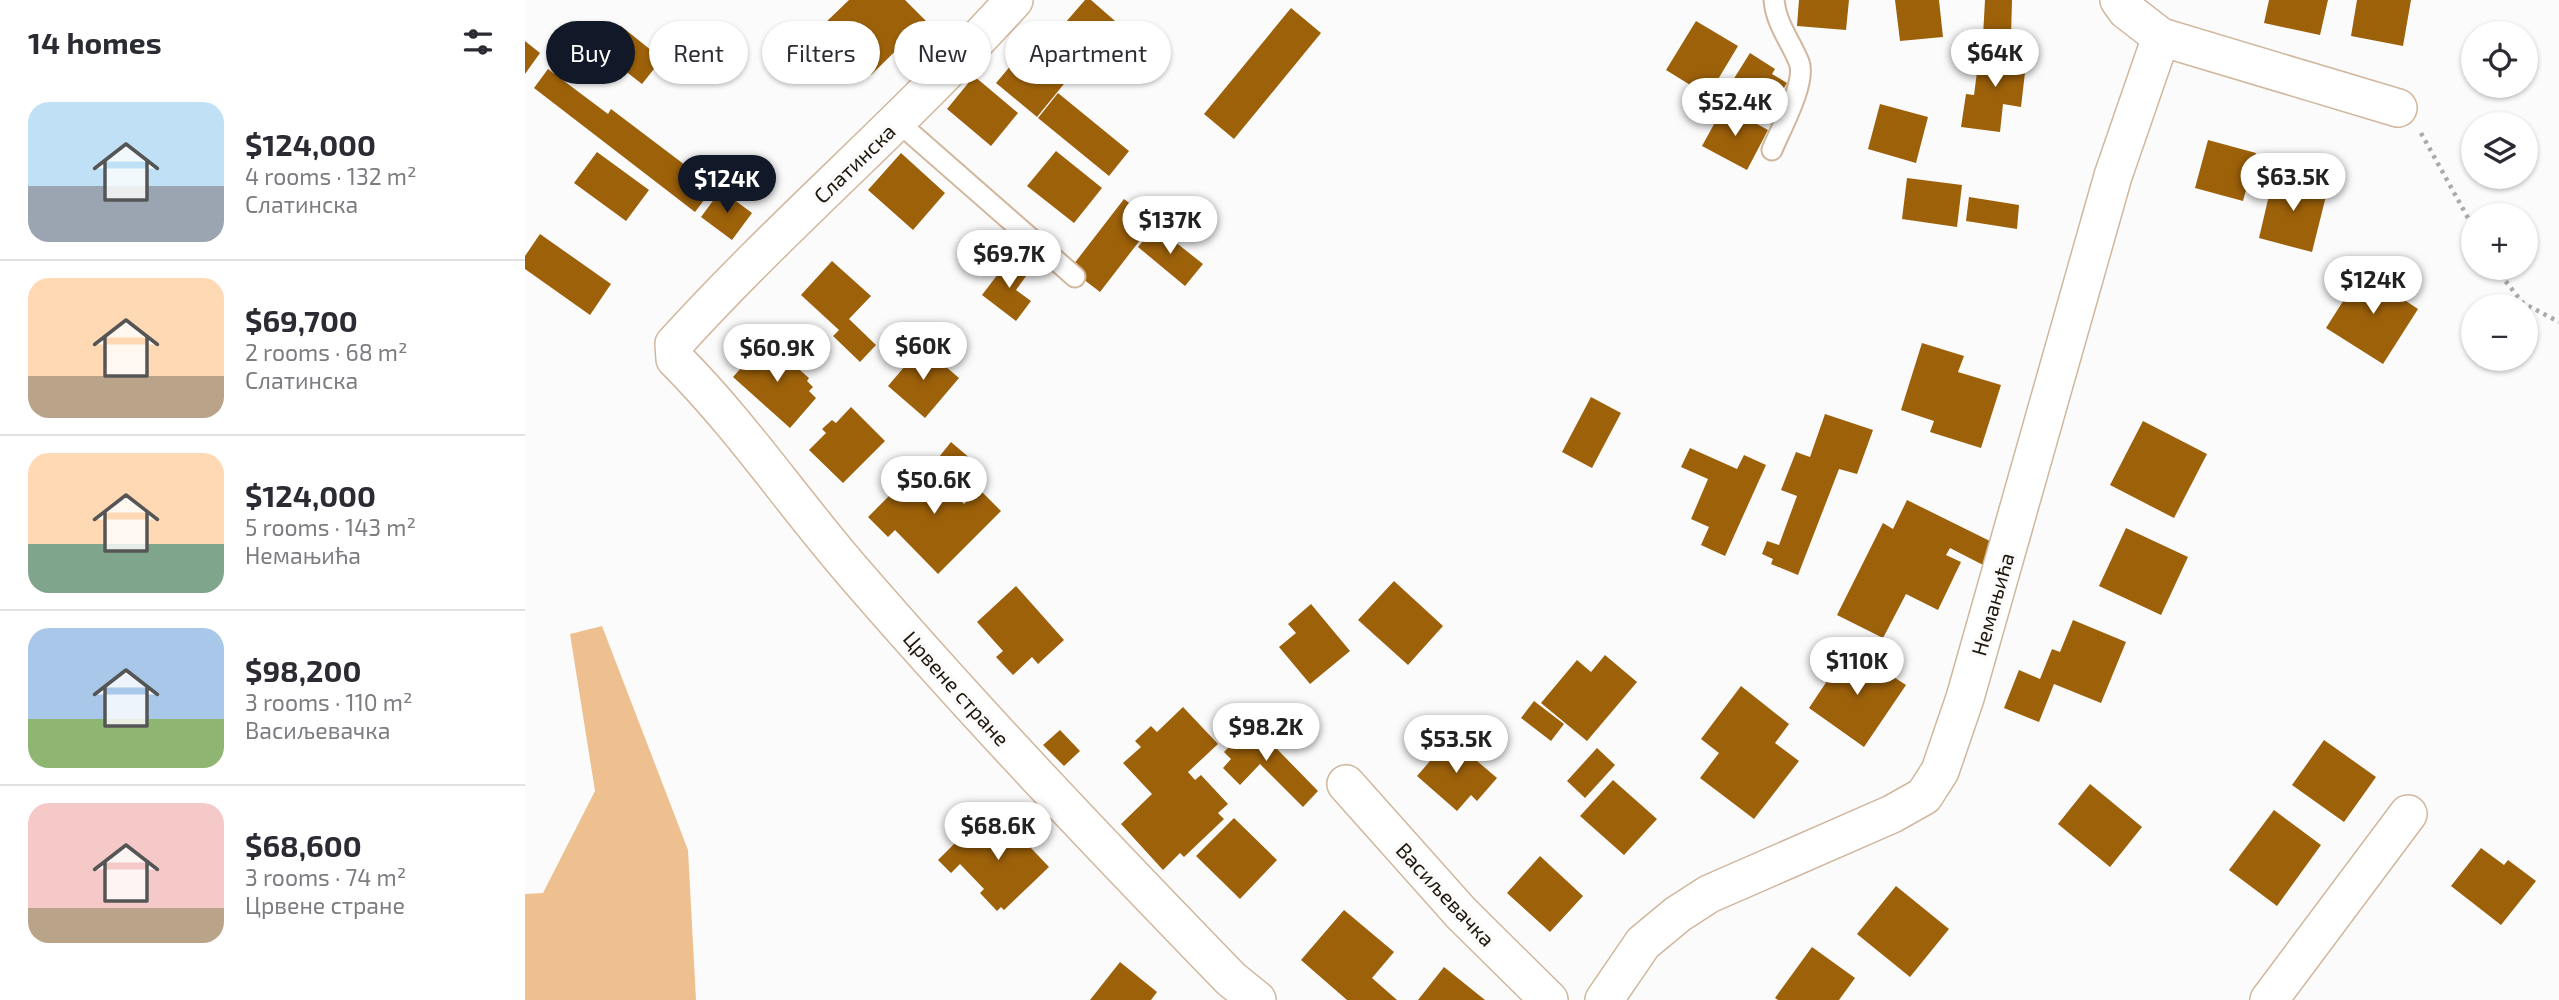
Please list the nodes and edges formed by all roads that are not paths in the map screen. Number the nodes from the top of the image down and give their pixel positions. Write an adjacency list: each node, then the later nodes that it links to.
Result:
1 (1014, 0): 6 (street, Слатинска)
2 (1774, 0): 7 (lane)
3 (2119, 0): 4 (street)
4 (2161, 37): 5 (street); 14 (street, Немањића)
5 (2398, 108)
6 (897, 121): 8 (lane); 9 (street, Слатинска)
7 (1772, 150)
8 (1075, 277)
9 (675, 359): 12 (street, Црвене стране)
10 (1346, 784): 13 (street, Васиљевачка)
11 (2408, 814): 15 (street)
12 (1234, 993)
13 (1549, 1000)
14 (1604, 1000)
15 (2269, 1000)

